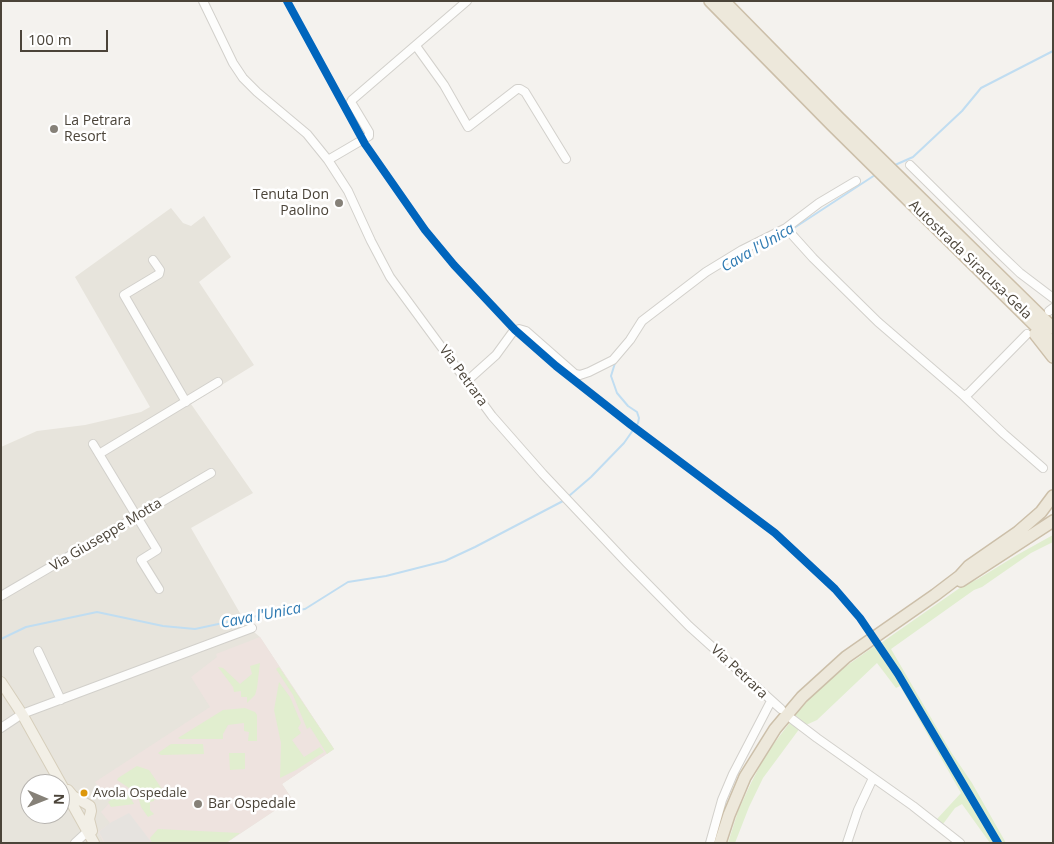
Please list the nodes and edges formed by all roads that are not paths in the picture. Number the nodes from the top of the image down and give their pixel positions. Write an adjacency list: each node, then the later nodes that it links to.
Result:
1 (203, 1): 7 (street, Via Petrara)
2 (467, 1): 5 (street)
3 (710, 1): 8 (highway)
4 (724, 1): 8 (highway)
5 (416, 46): 6 (street); 7 (street)
6 (566, 159)
7 (328, 160): 22 (street, Via Petrara)
8 (880, 165): 10 (highway)
9 (910, 165): 16 (street)
10 (891, 176): 13 (highway, Autostrada Siracusa-Gela); 15 (highway, Autostrada Siracusa-Gela)
11 (856, 181): 12 (street)
12 (786, 228): 22 (street); 24 (street)
13 (962, 253): 20 (highway, Autostrada Siracusa-Gela); 21 (highway)
14 (153, 260): 25 (street)
15 (1013, 289): 17 (highway); 18 (highway, Autostrada Siracusa-Gela)
16 (1053, 298)
17 (1052, 313)
18 (1053, 328)
19 (1027, 334): 24 (street)
20 (1053, 343)
21 (1053, 357)
22 (468, 381): 44 (street, Via Petrara)
23 (218, 382): 25 (street)
24 (964, 396): 28 (street)
25 (186, 402): 27 (street)
26 (93, 444): 27 (street)
27 (99, 454): 32 (street)
28 (1043, 468)
29 (211, 473): 32 (street, Via Giuseppe Motta)
30 (1053, 496): 36 (highway)
31 (1053, 514): 36 (highway)
32 (137, 517): 37 (street); 39 (street, Via Giuseppe Motta)
33 (1053, 521): 35 (highway)
34 (1053, 530): 35 (highway)
35 (979, 569): 38 (highway)
36 (960, 576): 38 (highway)
37 (159, 590)
38 (935, 595): 59 (highway)
39 (1, 596)
40 (252, 628): 43 (street)
41 (38, 651): 43 (street)
42 (1, 682): 46 (main road)
43 (61, 700): 46 (street)
44 (771, 701): 45 (street, Via Petrara); 58 (street)
45 (781, 709)
46 (22, 714): 48 (street); 49 (main road)
47 (792, 718): 50 (street)
48 (1, 728)
49 (56, 774)
50 (873, 778): 60 (street); 61 (street)
51 (70, 792): 53 (main road)
52 (70, 796): 53 (main road)
53 (82, 814): 54 (main road); 57 (main road)
54 (88, 831): 55 (street); 56 (main road)
55 (75, 843)
56 (94, 843)
57 (99, 843)
58 (710, 843)
59 (720, 843)
60 (847, 843)
61 (960, 843)

